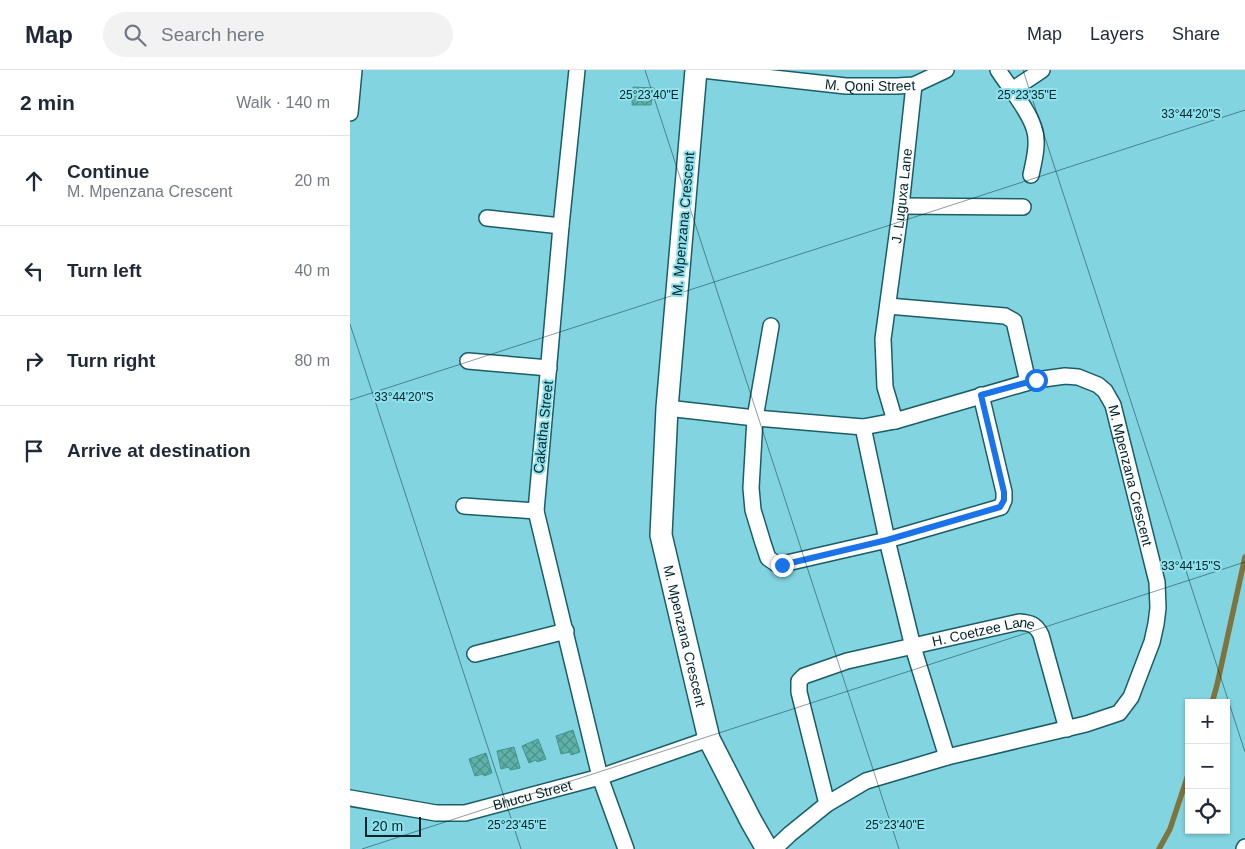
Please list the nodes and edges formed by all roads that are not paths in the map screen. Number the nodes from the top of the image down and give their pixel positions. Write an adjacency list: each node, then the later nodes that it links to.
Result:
1 (354, 70): 10 (street)
2 (577, 70): 15 (street, Cakatha Street)
3 (696, 70): 22 (main road, M. Mpenzana Crescent)
4 (702, 70): 8 (street, M. Qoni Street)
5 (946, 70): 8 (street, M. Qoni Street)
6 (998, 70): 9 (street)
7 (1042, 70): 9 (street)
8 (914, 85): 12 (street, J. Luguxa Lane)
9 (1012, 90): 11 (street)
10 (350, 113)
11 (1030, 175)
12 (901, 206): 13 (street); 16 (street, J. Luguxa Lane)
13 (1023, 207)
14 (487, 218): 15 (street)
15 (561, 226): 19 (street, Cakatha Street)
16 (888, 306): 20 (street); 24 (street, J. Luguxa Lane)
17 (771, 326): 23 (street)
18 (468, 361): 19 (street)
19 (549, 368): 27 (street, Cakatha Street)
20 (1028, 382): 21 (street, M. Mpenzana Crescent); 32 (street, M. Mpenzana Crescent)
21 (981, 395): 24 (street, M. Mpenzana Crescent); 28 (street)
22 (668, 408): 23 (street, M. Mpenzana Crescent); 33 (main road, M. Mpenzana Crescent)
23 (755, 418): 25 (street, M. Mpenzana Crescent); 28 (street)
24 (895, 422): 25 (street, M. Mpenzana Crescent)
25 (863, 427): 28 (street, H. Coetzee Lane)
26 (464, 506): 27 (street)
27 (536, 512): 29 (street, Cakatha Street)
28 (887, 540): 30 (street, H. Coetzee Lane)
29 (566, 631): 31 (street); 35 (street, Cakatha Street)
30 (913, 647): 32 (street, H. Coetzee Lane); 34 (street, H. Coetzee Lane); 37 (street)
31 (475, 654)
32 (1067, 729): 34 (street, M. Mpenzana Crescent)
33 (708, 739): 35 (street, Bhucu Street); 39 (main road, M. Mpenzana Crescent)
34 (947, 757): 37 (street, M. Mpenzana Crescent)
35 (600, 777): 36 (street, Bhucu Street); 38 (street, Cakatha Street)
36 (350, 798)
37 (827, 804): 40 (street, M. Mpenzana Crescent)
38 (626, 849)
39 (767, 849)
40 (774, 849)

